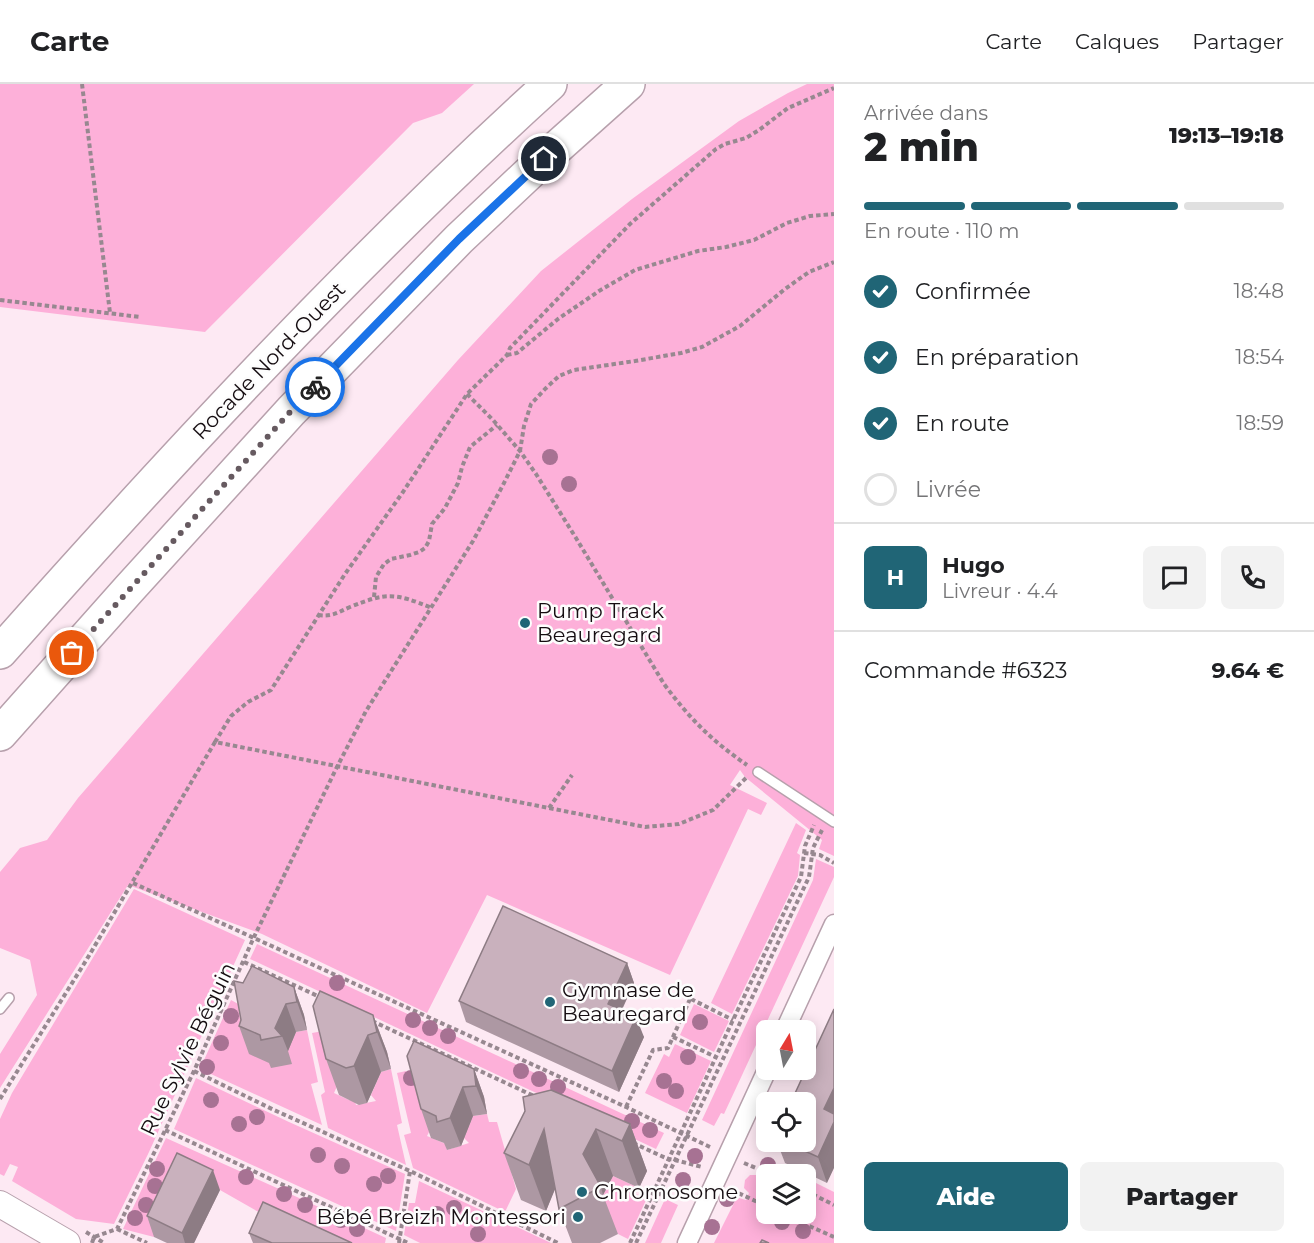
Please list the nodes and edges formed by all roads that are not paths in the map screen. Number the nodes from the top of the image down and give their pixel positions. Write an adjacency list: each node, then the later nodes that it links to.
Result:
1 (550, 84): 3 (highway, Rocade Nord-Ouest)
2 (628, 84): 4 (highway)
3 (0, 652)
4 (0, 734)
5 (756, 771): 6 (lane)
6 (827, 818)
7 (834, 924): 10 (street)
8 (9, 998): 9 (lane)
9 (0, 1009)
10 (790, 1020)
11 (762, 1080): 14 (street)
12 (0, 1204): 13 (street)
13 (67, 1243)
14 (687, 1243)

